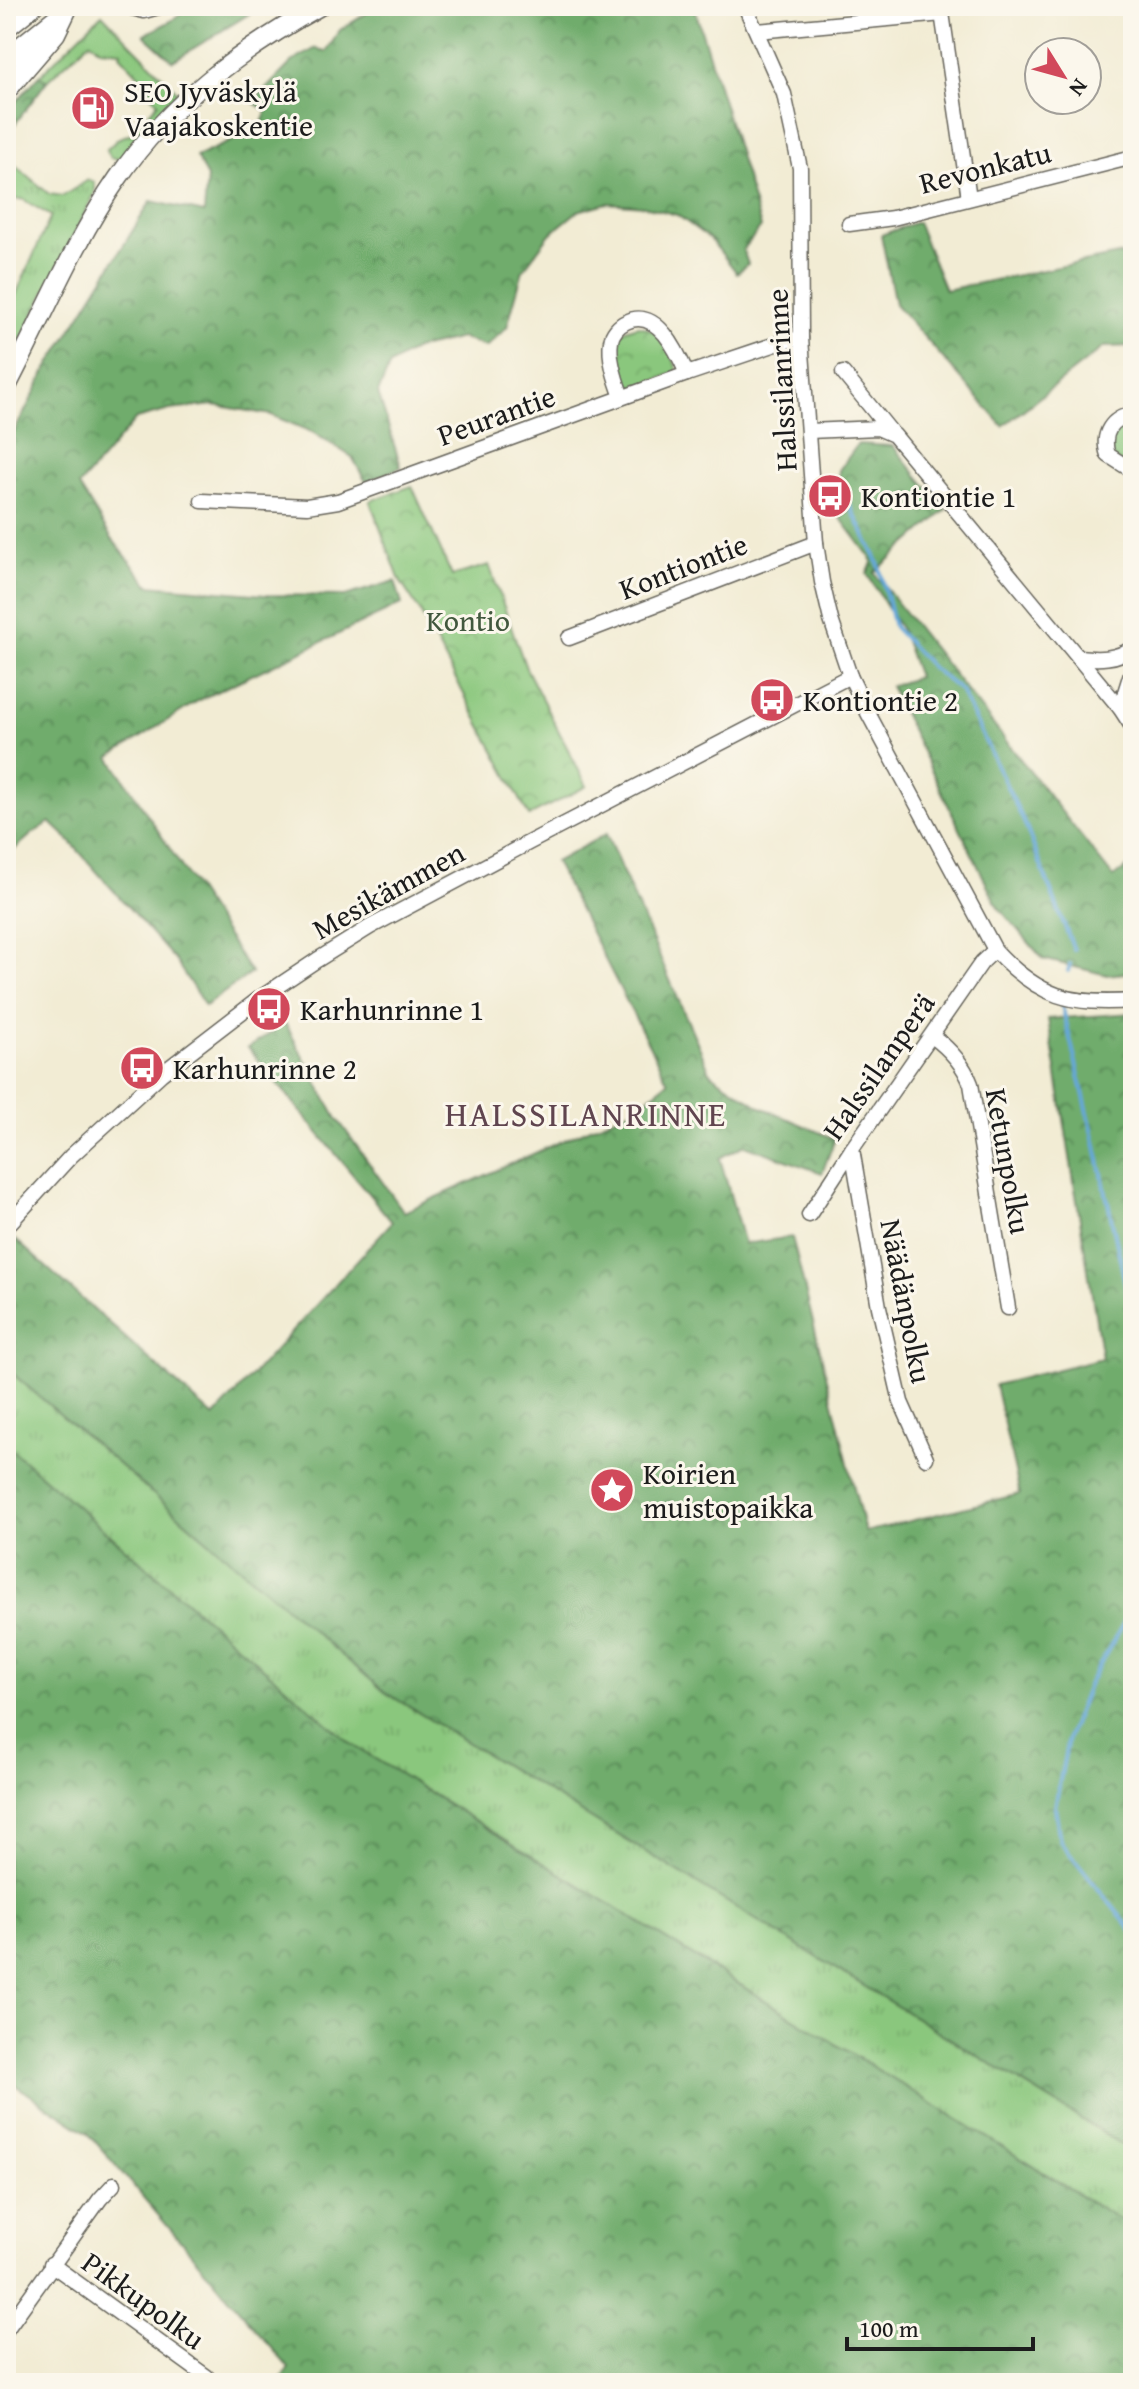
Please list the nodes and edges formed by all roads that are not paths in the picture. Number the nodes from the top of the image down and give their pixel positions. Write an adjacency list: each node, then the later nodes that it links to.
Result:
1 (32, 6): 8 (highway)
2 (124, 6): 3 (street)
3 (162, 6)
4 (320, 6): 18 (main road)
5 (745, 6): 9 (street, Halssilanrinne)
6 (69, 8): 10 (highway); 11 (highway)
7 (942, 10): 9 (street); 13 (street)
8 (6, 27)
9 (757, 31): 15 (street, Halssilanrinne)
10 (6, 59)
11 (6, 90)
12 (1133, 157): 13 (street, Revonkatu)
13 (969, 198): 14 (street, Revonkatu)
14 (849, 224)
15 (801, 338): 17 (street, Peurantie); 21 (street, Halssilanrinne)
16 (843, 373): 22 (street)
17 (687, 374): 19 (street, Peurantie); 19 (street)
18 (6, 388)
19 (622, 397): 24 (street, Peurantie)
20 (1133, 414): 23 (street)
21 (809, 431): 22 (street); 25 (street, Halssilanrinne)
22 (894, 435): 28 (street)
23 (1133, 471)
24 (202, 501)
25 (816, 543): 26 (street, Kontiontie); 30 (street, Halssilanrinne)
26 (569, 638)
27 (1133, 647): 28 (street)
28 (1078, 657): 31 (street)
29 (1133, 667): 31 (street)
30 (850, 676): 33 (street, Halssilanrinne); 38 (street, Mesikämmen)
31 (1120, 708): 32 (street)
32 (1133, 728)
33 (995, 950): 34 (street, Halssilanrinne); 35 (street, Halssilanperä)
34 (1133, 1001)
35 (932, 1036): 36 (street, Halssilanperä); 39 (street, Ketunpolku)
36 (852, 1149): 37 (street, Halssilanperä); 40 (street, Näädänpolku)
37 (809, 1215)
38 (6, 1227)
39 (1008, 1308)
40 (926, 1458)
41 (114, 2184): 42 (street)
42 (51, 2264): 43 (street); 44 (street, Pikkupolku)
43 (6, 2330)
44 (207, 2377)

